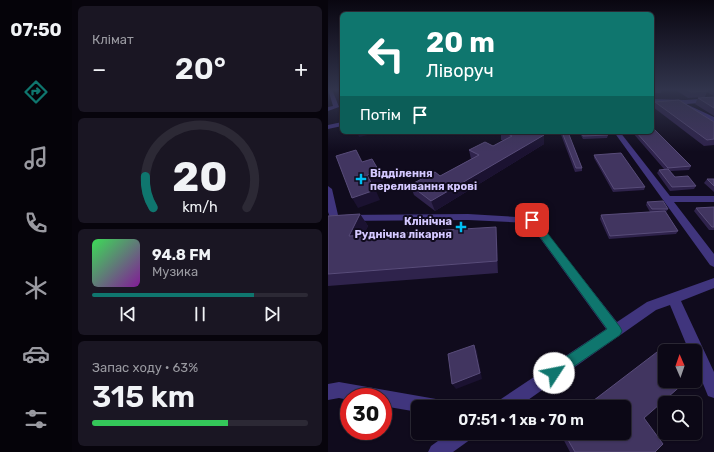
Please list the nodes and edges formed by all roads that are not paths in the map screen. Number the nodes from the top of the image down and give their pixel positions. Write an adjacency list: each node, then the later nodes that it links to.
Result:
1 (695, 110): 2 (street)
2 (714, 120)
3 (340, 124): 4 (street)
4 (328, 127)
5 (618, 134): 7 (street)
6 (328, 189): 12 (street)
7 (667, 199): 8 (street); 9 (street)
8 (714, 199)
9 (714, 262)
10 (714, 283): 11 (street)
11 (673, 298): 12 (street); 14 (street)
12 (616, 331): 17 (street)
13 (340, 390): 15 (street)
14 (714, 390)
15 (328, 392)
16 (392, 400): 18 (street)
17 (514, 400)
18 (411, 403)
19 (455, 440): 20 (street)
20 (437, 452)

